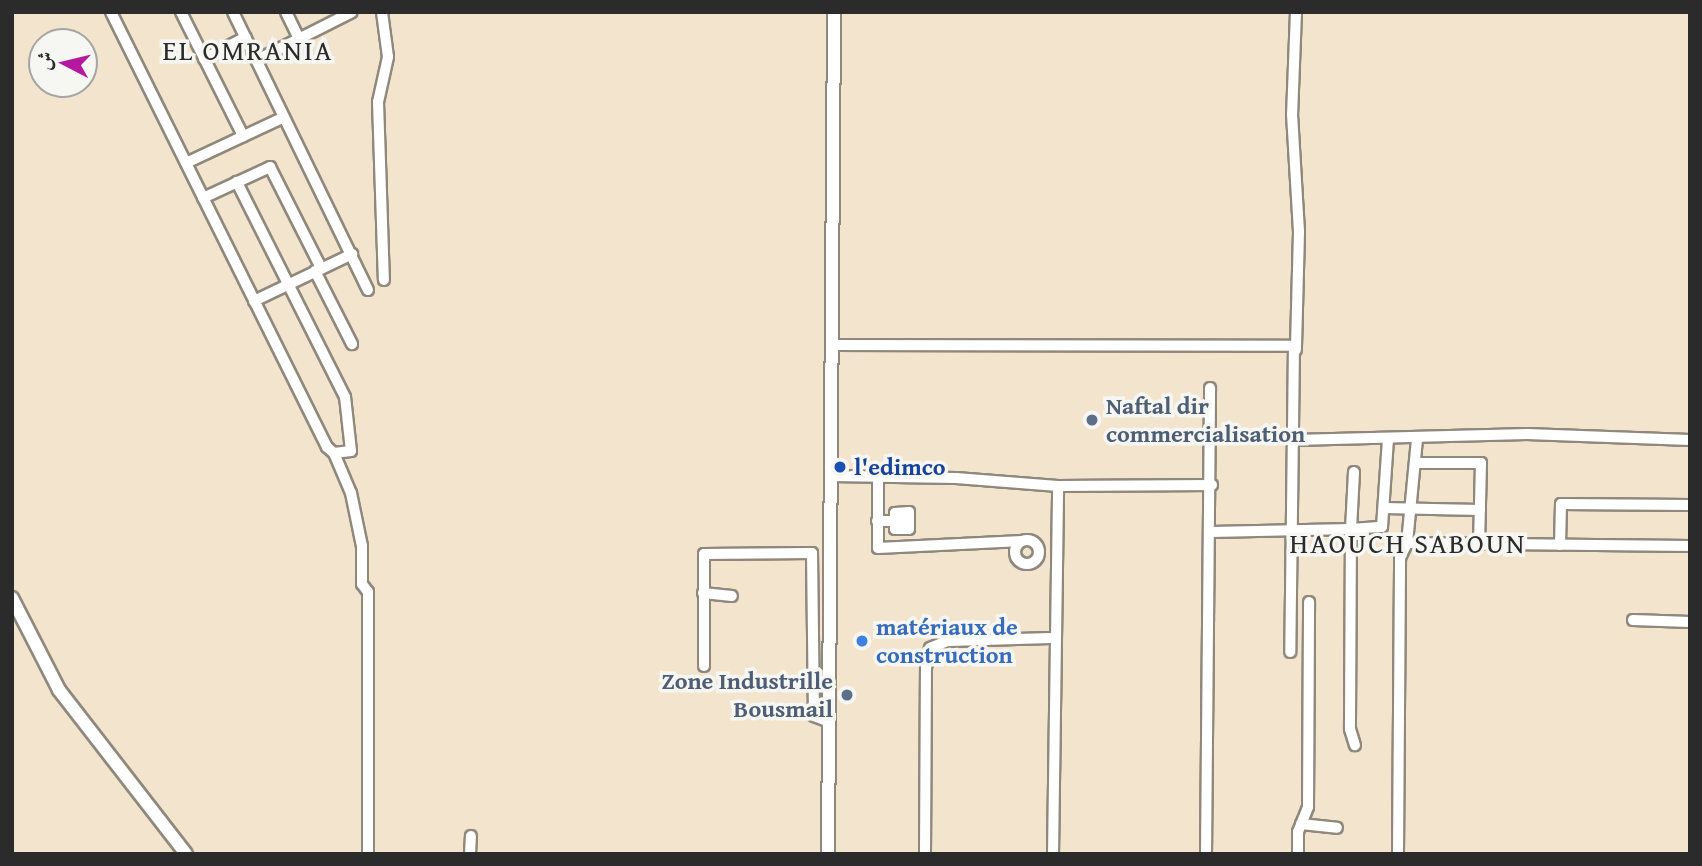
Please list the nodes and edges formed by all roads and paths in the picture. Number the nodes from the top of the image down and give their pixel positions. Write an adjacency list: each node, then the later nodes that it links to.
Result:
1 (110, 12): 16 (street)
2 (181, 12): 12 (street)
3 (233, 12): 10 (street)
4 (286, 12): 11 (street)
5 (352, 12): 9 (street)
6 (382, 12): 21 (street)
7 (834, 12): 26 (main road)
8 (1296, 12): 27 (street)
9 (335, 16): 11 (street)
10 (246, 37): 12 (street); 13 (street)
11 (299, 38): 13 (street)
12 (204, 59): 15 (street)
13 (257, 60): 14 (street)
14 (285, 117): 15 (street); 19 (street)
15 (243, 136): 16 (street)
16 (186, 163): 18 (street)
17 (237, 182): 18 (street); 20 (street); 22 (street)
18 (203, 198): 24 (street)
19 (352, 254): 20 (street); 23 (street)
20 (318, 269): 22 (street); 25 (street)
21 (384, 279)
22 (288, 285): 24 (street); 33 (street)
23 (368, 290)
24 (254, 301): 33 (street)
25 (352, 344)
26 (834, 345): 27 (street); 37 (main road)
27 (1296, 349): 31 (street)
28 (1210, 388): 38 (street)
29 (1388, 439): 30 (street); 31 (street); 41 (street)
30 (1417, 439): 32 (street); 34 (street)
31 (1294, 440): 47 (street)
32 (1690, 440)
33 (334, 453): 69 (street)
34 (1415, 463): 42 (street); 43 (street)
35 (1354, 472): 46 (street)
36 (878, 476): 37 (street); 39 (street); 45 (street)
37 (832, 477): 63 (main road)
38 (1212, 485): 39 (street); 48 (street)
39 (1058, 486): 60 (street)
40 (1690, 505): 52 (street)
41 (1384, 508): 43 (street); 46 (street)
42 (1480, 510): 43 (street); 51 (street)
43 (1410, 511): 50 (street)
44 (909, 521): 45 (street)
45 (877, 522): 49 (street)
46 (1351, 529): 47 (street); 64 (street)
47 (1291, 530): 48 (street); 61 (street)
48 (1211, 532): 74 (street)
49 (1022, 541)
50 (1408, 542): 51 (street); 76 (street)
51 (1479, 544): 52 (street)
52 (1560, 545): 53 (street)
53 (1690, 546)
54 (703, 593): 55 (street); 62 (street); 63 (street)
55 (732, 596)
56 (12, 598): 68 (main road)
57 (1309, 602): 65 (street)
58 (1633, 620): 59 (street)
59 (1690, 622)
60 (1054, 638): 72 (street); 73 (street)
61 (1290, 652)
62 (704, 666)
63 (830, 722): 71 (main road)
64 (1354, 745)
65 (1301, 824): 66 (street); 75 (street)
66 (1337, 828)
67 (471, 836): 70 (street)
68 (186, 854)
69 (368, 854)
70 (470, 854)
71 (828, 854)
72 (925, 854)
73 (1053, 854)
74 (1206, 854)
75 (1298, 854)
76 (1398, 854)

